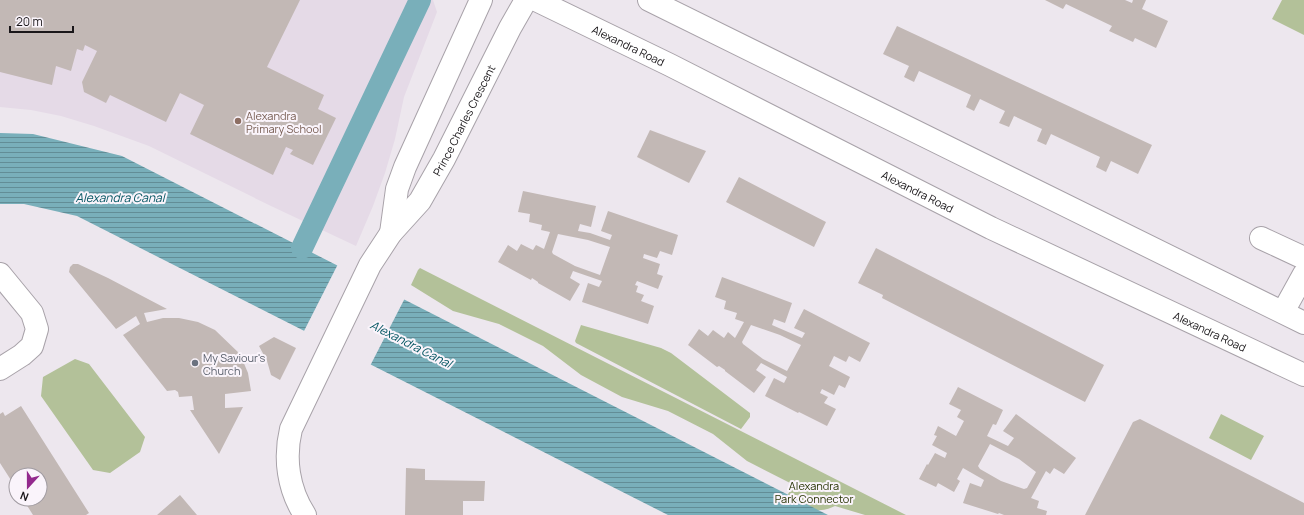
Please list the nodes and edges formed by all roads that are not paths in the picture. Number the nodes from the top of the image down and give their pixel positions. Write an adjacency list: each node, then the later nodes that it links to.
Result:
1 (481, 0): 5 (main road, Prince Charles Crescent)
2 (526, 0): 5 (main road, Prince Charles Crescent)
3 (536, 0): 13 (main road, Alexandra Road)
4 (649, 0): 10 (main road)
5 (391, 233): 14 (main road, Prince Charles Crescent)
6 (1261, 238): 7 (main road)
7 (1304, 258)
8 (0, 274): 12 (main road)
9 (1304, 274): 10 (main road)
10 (1283, 312): 11 (main road)
11 (1304, 323)
12 (0, 369)
13 (1304, 375)
14 (306, 515)

